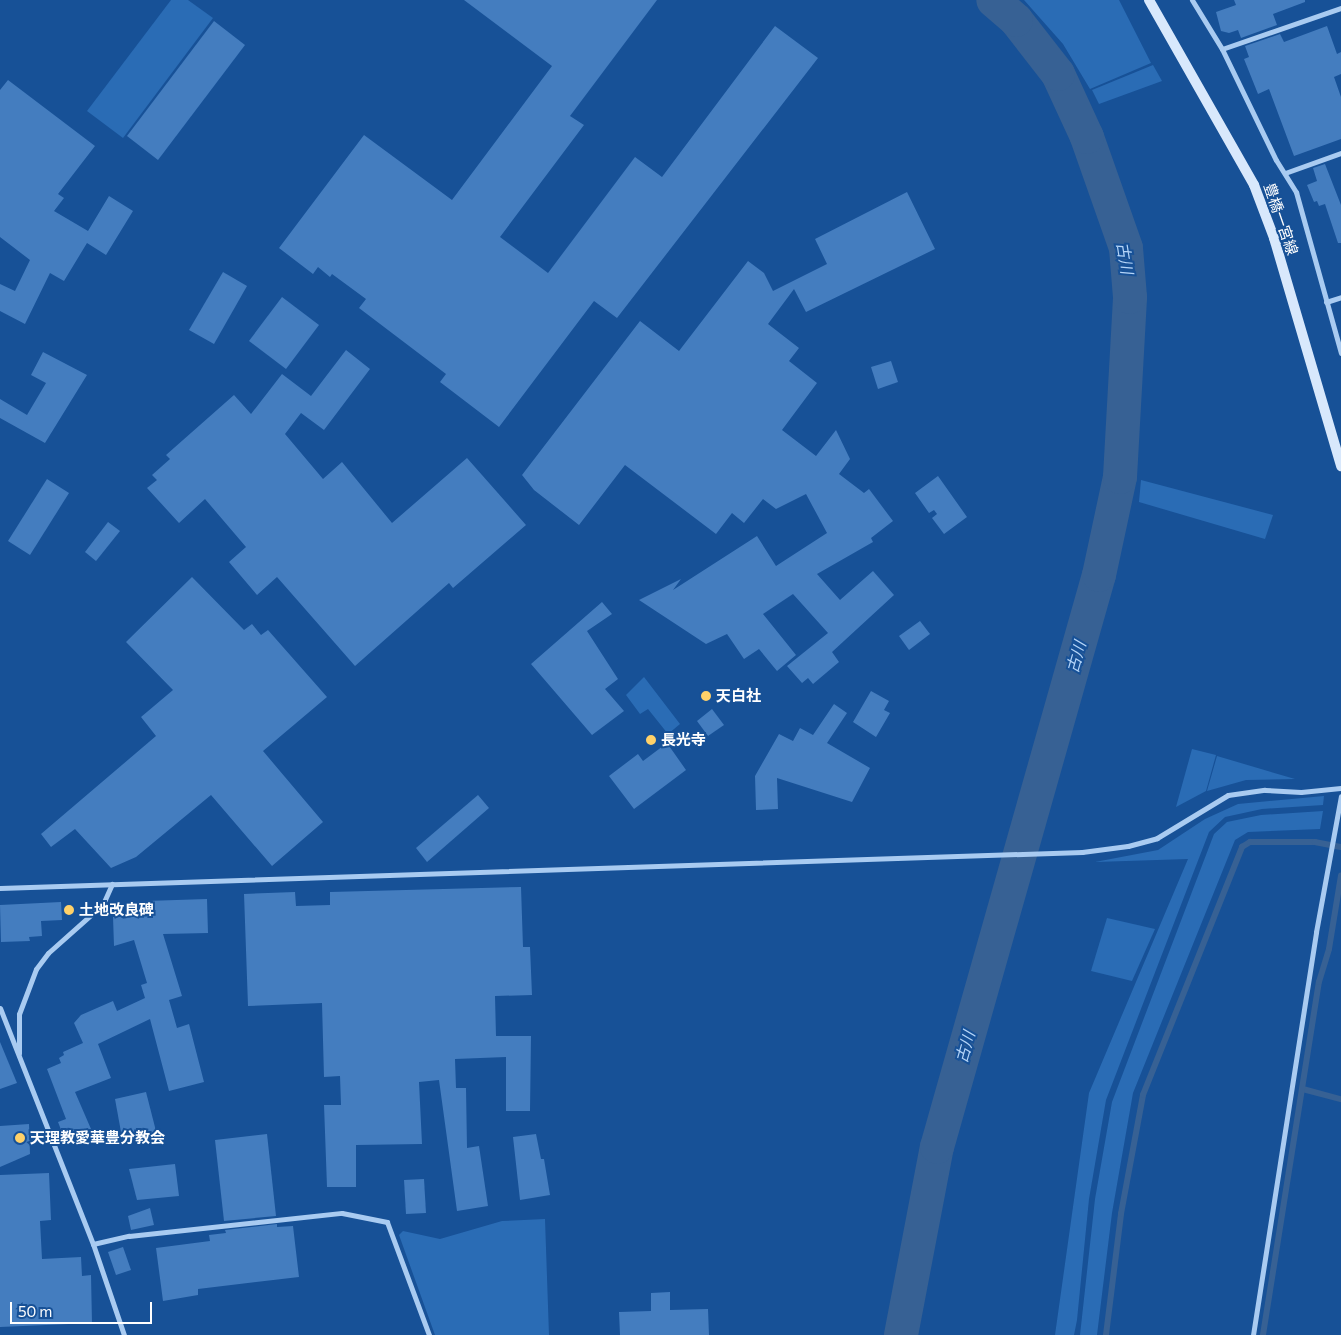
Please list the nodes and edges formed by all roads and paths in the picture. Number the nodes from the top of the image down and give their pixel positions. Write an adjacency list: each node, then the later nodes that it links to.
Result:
1 (1149, 0): 10 (main road, 豊橋一宮線)
2 (1192, 0): 4 (street)
3 (1341, 8): 4 (street)
4 (1222, 49): 6 (street)
5 (1341, 153): 6 (street)
6 (1285, 173): 8 (street)
7 (1341, 297): 8 (street)
8 (1326, 302): 9 (street)
9 (1341, 353)
10 (1341, 466)
11 (1341, 788): 13 (street)
12 (1341, 796): 20 (street)
13 (112, 884): 14 (street); 16 (street)
14 (0, 888)
15 (0, 1008): 16 (street)
16 (18, 1056): 17 (street)
17 (93, 1244): 18 (street); 19 (street)
18 (124, 1335)
19 (429, 1335)
20 (1253, 1335)

